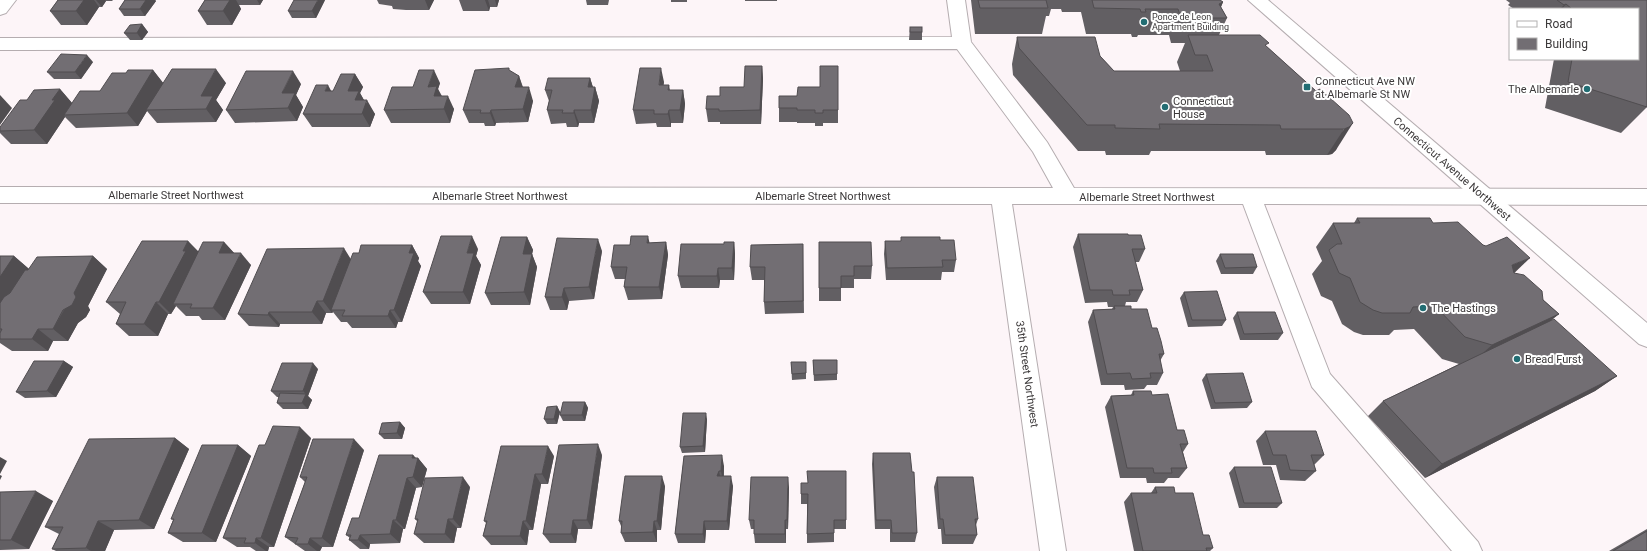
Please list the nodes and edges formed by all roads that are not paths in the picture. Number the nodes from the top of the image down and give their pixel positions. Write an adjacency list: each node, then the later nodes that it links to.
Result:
1 (7, 0): 4 (street)
2 (956, 0): 5 (street)
3 (1257, 0): 11 (street, Connecticut Avenue Northwest)
4 (0, 9)
5 (962, 43): 6 (street); 9 (street)
6 (0, 44)
7 (0, 195): 8 (street, Albemarle Street Northwest)
8 (1001, 197): 9 (street, Albemarle Street Northwest); 14 (street, 35th Street Northwest)
9 (1068, 197): 10 (street, Albemarle Street Northwest)
10 (1251, 197): 11 (street, Albemarle Street Northwest); 15 (street)
11 (1485, 197): 12 (street, Albemarle Street Northwest); 13 (street, Connecticut Avenue Northwest)
12 (1647, 197)
13 (1647, 337)
14 (1053, 551)
15 (1469, 551)

